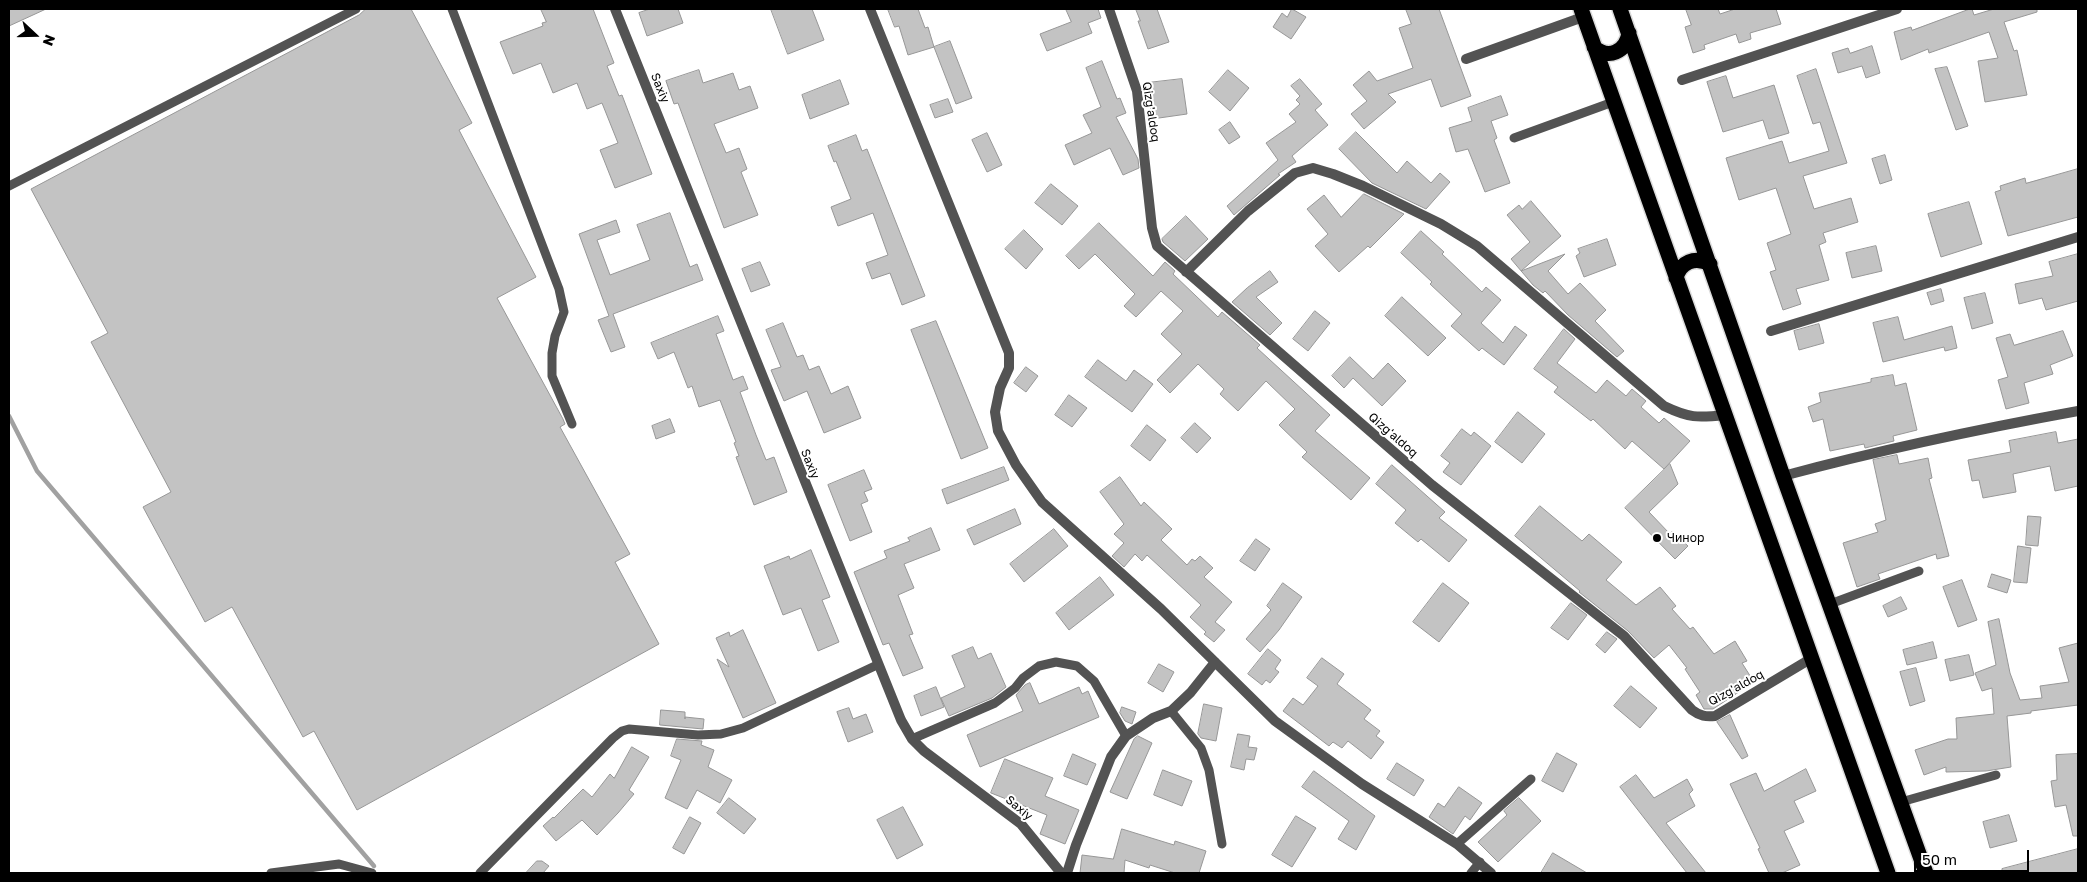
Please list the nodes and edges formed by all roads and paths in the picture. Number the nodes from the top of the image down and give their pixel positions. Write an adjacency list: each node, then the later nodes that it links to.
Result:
1 (356, 9): 15 (lane)
2 (452, 9): 23 (lane)
3 (615, 9): 29 (street, Saxiy)
4 (870, 9): 28 (street)
5 (1109, 9): 18 (street, Qizg'aldoq)
6 (1620, 9): 9 (highway)
7 (1897, 9): 12 (street)
8 (1582, 13): 10 (highway); 11 (street)
9 (1629, 33): 10 (highway); 17 (highway)
10 (1594, 47): 13 (highway)
11 (1466, 59)
12 (1682, 80)
13 (1614, 102): 14 (lane); 19 (highway)
14 (1514, 138)
15 (9, 186)
16 (2078, 237): 20 (street)
17 (1710, 264): 19 (highway); 24 (highway)
18 (1186, 272): 22 (street); 27 (street, Qizg'aldoq)
19 (1676, 278): 22 (highway)
20 (1771, 332)
21 (2078, 411): 24 (street)
22 (1725, 415): 27 (highway)
23 (572, 424)
24 (1783, 476): 26 (highway)
25 (1919, 571): 26 (lane)
26 (1830, 604): 35 (highway)
27 (1812, 658): 46 (highway)
28 (1215, 662): 30 (street); 37 (street)
29 (877, 665): 32 (street, Saxiy); 41 (lane)
30 (1171, 711): 31 (street); 36 (lane)
31 (1126, 736): 32 (lane); 43 (street)
32 (912, 739): 42 (street, Saxiy)
33 (1996, 775): 35 (lane)
34 (1531, 778): 37 (lane)
35 (1901, 802): 47 (highway)
36 (1222, 844)
37 (1457, 844): 38 (street)
38 (1480, 862): 44 (lane); 45 (street)
39 (271, 873): 40 (lane)
40 (372, 873)
41 (480, 873)
42 (1061, 873)
43 (1067, 873)
44 (1471, 873)
45 (1491, 873)
46 (1888, 873)
47 (1926, 873)

